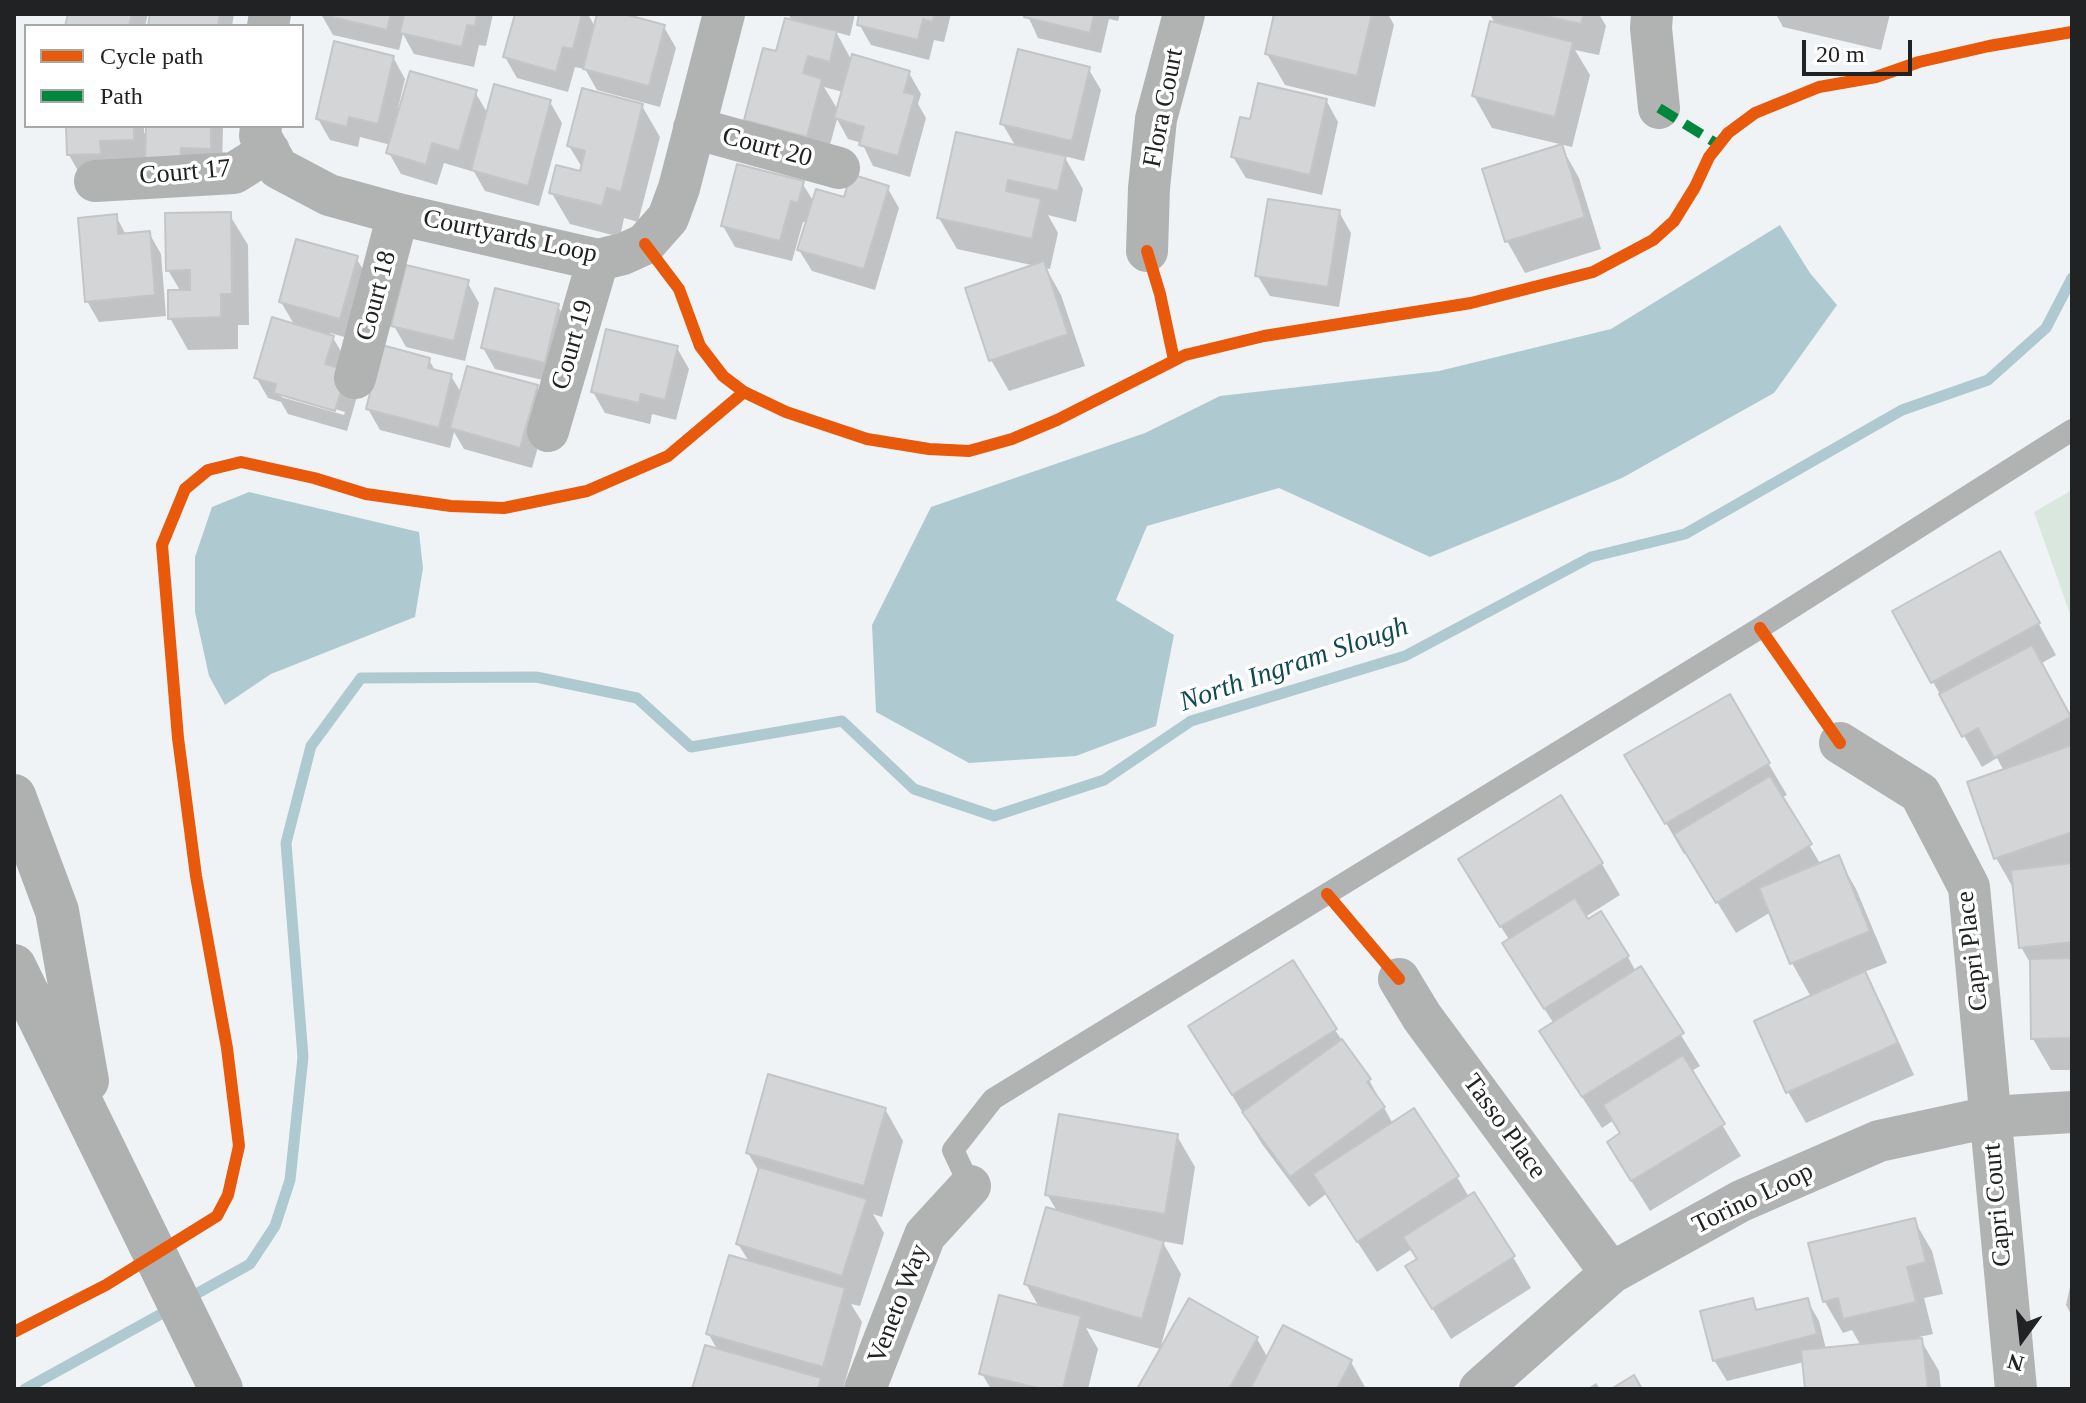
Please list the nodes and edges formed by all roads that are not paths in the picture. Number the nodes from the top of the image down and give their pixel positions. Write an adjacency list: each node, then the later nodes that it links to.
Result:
1 (723, 14): 5 (street, Courtyards Loop)
2 (1184, 14): 10 (street, Flora Court)
3 (1652, 14): 4 (street)
4 (1659, 108)
5 (694, 128): 7 (street, Court 20); 11 (street, Courtyards Loop)
6 (265, 138): 8 (street, Court 17); 9 (street, Courtyards Loop)
7 (839, 168)
8 (95, 181)
9 (398, 214): 11 (street, Courtyards Loop); 12 (street, Court 18)
10 (1147, 251)
11 (598, 260): 14 (street, Court 19)
12 (355, 378)
13 (2072, 430): 22 (lane)
14 (548, 431)
15 (1840, 743): 20 (street, Capri Place)
16 (14, 796): 21 (highway)
17 (14, 966): 21 (highway)
18 (1399, 979): 23 (street, Tasso Place)
19 (2072, 1112): 20 (street, Torino Loop)
20 (1990, 1117): 23 (street, Torino Loop); 27 (street, Capri Court)
21 (96, 1135): 25 (highway)
22 (970, 1186): 24 (street, Veneto Way)
23 (1611, 1273): 26 (street, Torino Loop)
24 (879, 1384)
25 (221, 1389)
26 (1480, 1389)
27 (2016, 1389)

